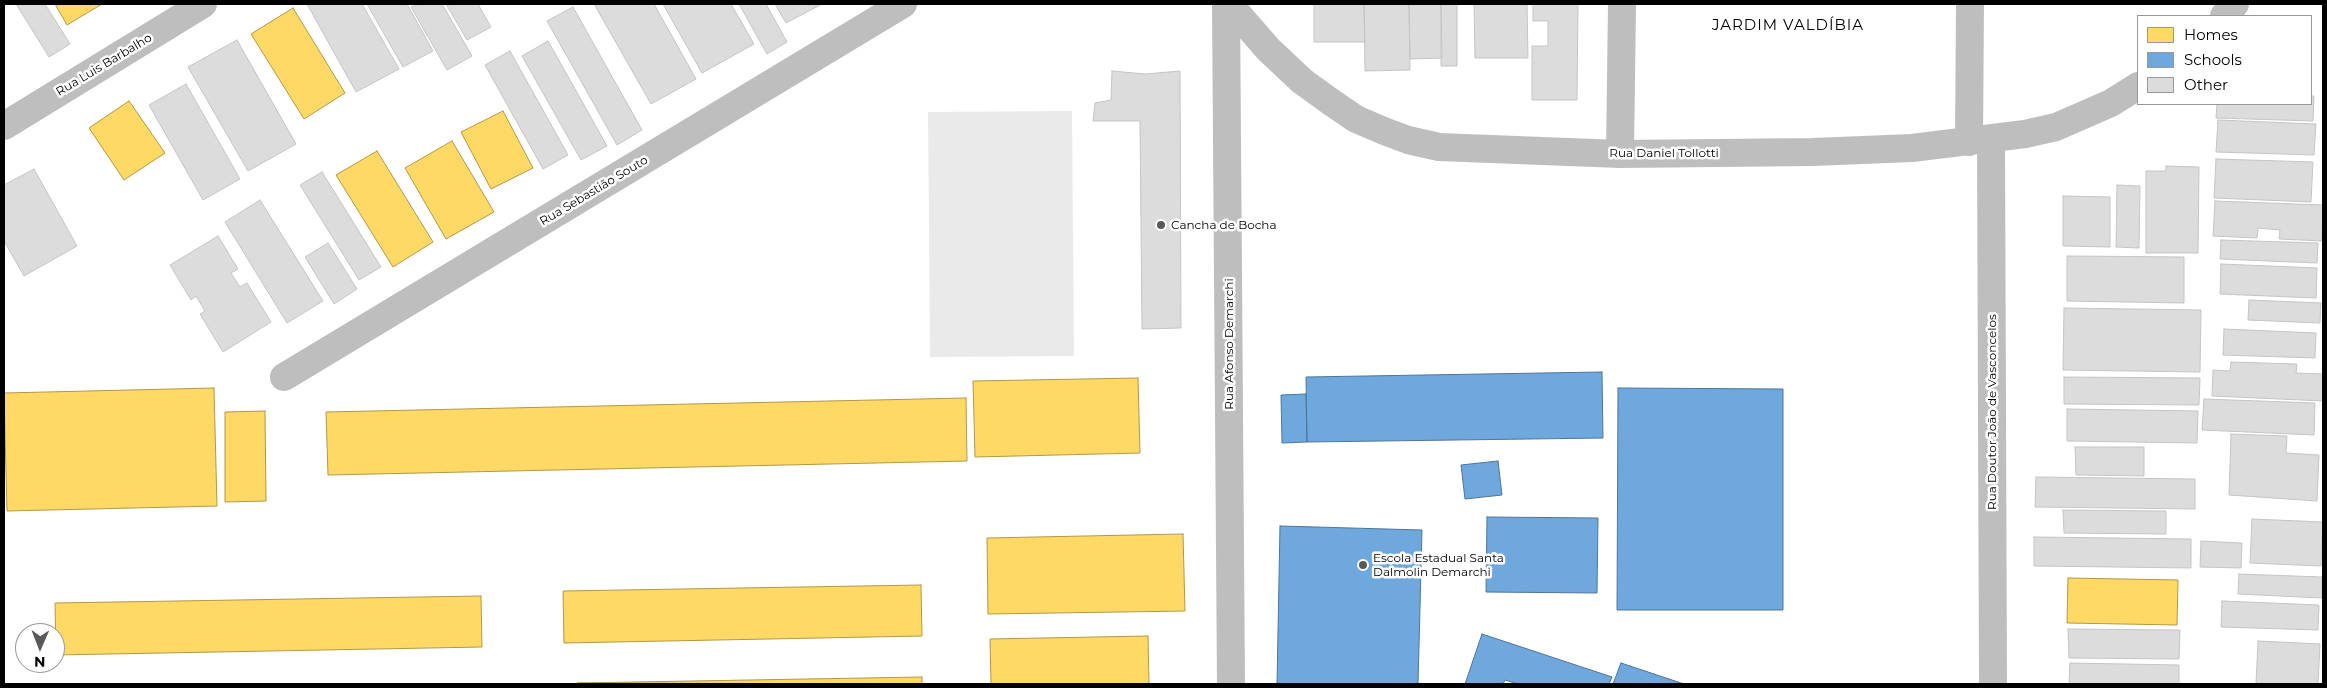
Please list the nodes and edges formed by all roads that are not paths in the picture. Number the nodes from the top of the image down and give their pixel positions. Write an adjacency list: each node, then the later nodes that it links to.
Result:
1 (203, 4): 9 (street, Rua Luis Barbalho)
2 (903, 4): 12 (street, Rua Sebastião Souto)
3 (1228, 4): 11 (street, Rua Daniel Tollotti); 13 (street, Rua Afonso Demarchi)
4 (1622, 4): 11 (street)
5 (1970, 4): 10 (street, Rua Doutor João de Vasconcelos)
6 (2235, 4): 7 (street)
7 (2225, 15)
8 (2137, 87): 10 (street, Rua Daniel Tollotti)
9 (4, 126)
10 (1980, 141): 11 (street, Rua Daniel Tollotti); 14 (street, Rua Doutor João de Vasconcelos)
11 (1620, 154)
12 (284, 378)
13 (1231, 684)
14 (1993, 684)

